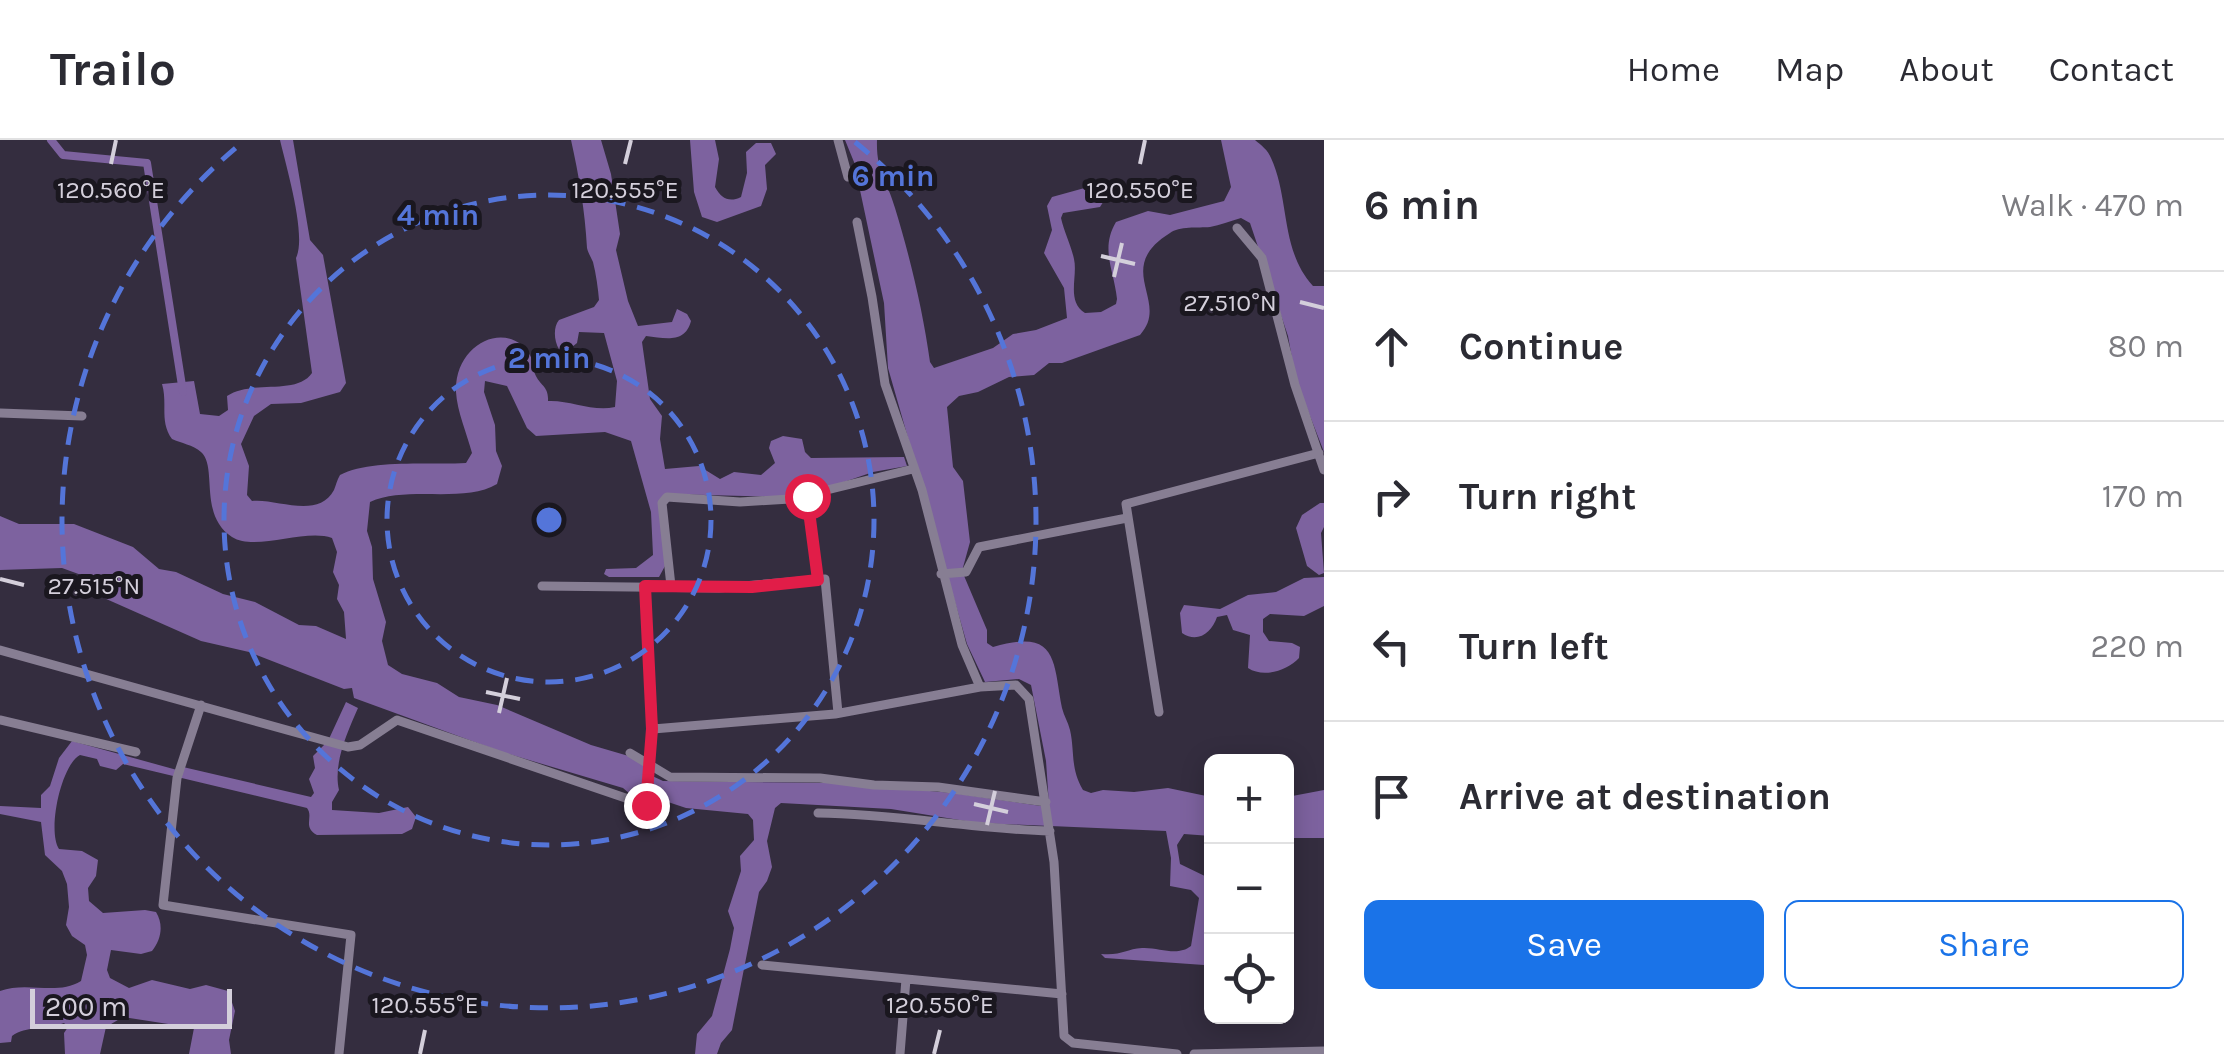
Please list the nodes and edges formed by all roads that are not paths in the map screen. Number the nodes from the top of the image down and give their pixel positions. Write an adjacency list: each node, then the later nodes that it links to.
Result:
1 (838, 140): 2 (street)
2 (848, 178)
3 (857, 222): 8 (street)
4 (1237, 228): 7 (street)
5 (0, 413): 6 (street)
6 (82, 416)
7 (1322, 461): 10 (street)
8 (912, 469): 9 (street); 11 (street)
9 (807, 496): 12 (street); 15 (street)
10 (1127, 518): 11 (street); 19 (street)
11 (943, 574): 17 (street)
12 (818, 580): 15 (street); 20 (street)
13 (542, 586): 14 (street)
14 (645, 586): 15 (street); 22 (street)
15 (671, 586)
16 (0, 650): 18 (street)
17 (980, 686): 20 (street); 26 (street)
18 (201, 705): 25 (street); 33 (street)
19 (1160, 712)
20 (838, 713): 22 (street)
21 (0, 720): 23 (street)
22 (652, 729): 25 (street)
23 (136, 752)
24 (630, 752): 25 (street)
25 (652, 767): 26 (street)
26 (1046, 803): 28 (street)
27 (818, 813): 28 (street)
28 (1050, 830): 31 (street)
29 (762, 966): 30 (street)
30 (906, 979): 31 (street); 34 (street)
31 (1062, 994): 35 (street)
32 (1324, 1051): 36 (street)
33 (339, 1054)
34 (900, 1054)
35 (1177, 1054)
36 (1194, 1054)

